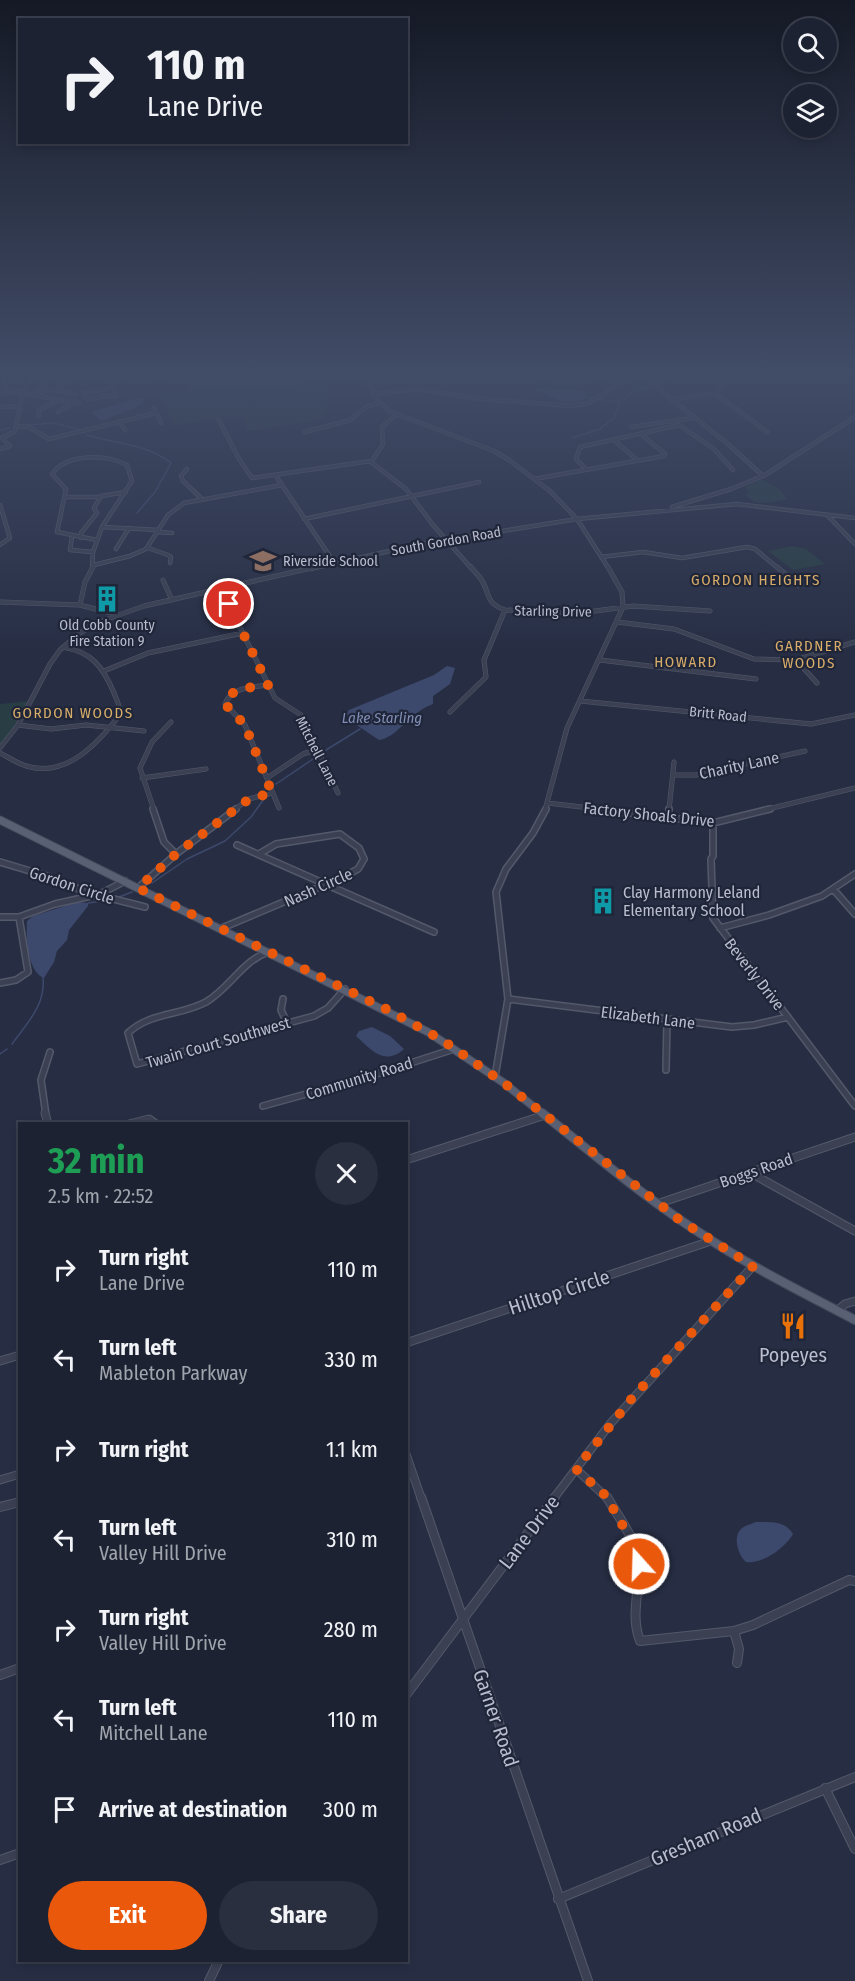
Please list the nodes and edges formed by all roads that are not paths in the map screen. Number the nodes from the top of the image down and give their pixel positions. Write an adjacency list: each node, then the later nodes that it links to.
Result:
1 (56, 468): 18 (street)
2 (129, 468): 17 (street)
3 (245, 468): 12 (street)
4 (324, 468): 12 (street)
5 (381, 468): 20 (street, Starling Drive)
6 (518, 468): 14 (street)
7 (589, 468): 11 (street)
8 (755, 468): 13 (street)
9 (775, 468): 13 (street)
10 (188, 469): 21 (street)
11 (586, 469): 14 (street)
12 (276, 476): 16 (street)
13 (763, 476): 22 (street)
14 (534, 479): 30 (street)
15 (479, 482): 20 (street)
16 (282, 485): 21 (street); 29 (street)
17 (126, 492): 19 (street); 33 (street)
18 (64, 497): 19 (street); 37 (street)
19 (100, 497): 38 (street)
20 (412, 497): 29 (street); 39 (street, Starling Drive)
21 (202, 499): 35 (street)
22 (692, 501): 24 (street); 25 (street); 26 (street)
23 (0, 505): 31 (street)
24 (706, 506): 25 (street, South Gordon Road); 27 (street, South Gordon Road)
25 (690, 508): 26 (street, South Gordon Road)
26 (656, 512): 30 (street, South Gordon Road)
27 (827, 515): 28 (street, South Gordon Road); 41 (street)
28 (855, 518)
29 (304, 519): 48 (street)
30 (577, 519): 39 (street, South Gordon Road); 46 (street)
31 (7, 524): 32 (street); 42 (street)
32 (0, 525)
33 (102, 527): 34 (street); 40 (street)
34 (129, 528): 35 (street); 44 (street)
35 (159, 531): 36 (street); 43 (street)
36 (172, 533)
37 (72, 537): 38 (street); 45 (street)
38 (81, 538): 40 (street)
39 (447, 539): 48 (street, South Gordon Road); 57 (street, Starling Drive)
40 (97, 540): 45 (street)
41 (855, 544)
42 (0, 545)
43 (148, 548): 47 (street); 49 (street)
44 (116, 549)
45 (93, 552): 49 (street)
46 (601, 557): 51 (street); 56 (street)
47 (170, 563)
48 (334, 564): 52 (street, South Gordon Road)
49 (94, 565): 55 (street)
50 (163, 580): 53 (street)
51 (798, 585)
52 (222, 589): 53 (street, South Gordon Road); 61 (street, Mitchell Lane)
53 (172, 600): 59 (street, South Gordon Road)
54 (0, 602): 55 (street)
55 (80, 605): 59 (street)
56 (623, 607): 57 (street, Starling Drive); 58 (street, Starling Drive); 60 (street)
57 (505, 610): 71 (street)
58 (710, 610)
59 (115, 614): 63 (street, South Gordon Road)
60 (617, 622): 64 (street); 65 (street)
61 (243, 633): 66 (street); 69 (street, Mitchell Lane)
62 (855, 642): 65 (street)
63 (63, 647): 66 (street); 74 (street, South Gordon Road)
64 (600, 660): 67 (street); 70 (street)
65 (796, 660): 68 (street)
66 (104, 671): 75 (street)
67 (756, 679)
68 (818, 683)
69 (268, 685): 78 (street, Mitchell Lane); 85 (street)
70 (580, 700): 72 (street, Britt Road); 89 (street)
71 (450, 712)
72 (855, 715)
73 (171, 722): 84 (street)
74 (18, 725): 75 (street); 77 (street, South Gordon Road)
75 (110, 729): 76 (street); 80 (street)
76 (144, 731)
77 (0, 748)
78 (319, 749): 85 (street); 88 (street, Mitchell Lane)
79 (805, 751): 83 (street, Charity Lane)
80 (0, 753)
81 (674, 762): 83 (street)
82 (206, 769): 84 (street)
83 (673, 775): 91 (street)
84 (142, 778): 95 (street)
85 (267, 778): 87 (street)
86 (855, 788): 93 (street, Factory Shoals Drive)
87 (272, 793): 90 (street); 95 (street)
88 (338, 793)
89 (547, 803): 91 (street, Factory Shoals Drive); 115 (street)
90 (279, 808)
91 (668, 819): 93 (street, Factory Shoals Drive)
92 (0, 820): 99 (main road)
93 (713, 824): 109 (street, Beverly Drive)
94 (237, 845): 96 (street)
95 (176, 854): 101 (street)
96 (259, 854): 100 (street); 100 (street, Nash Circle)
97 (0, 862): 103 (street, Gordon Circle)
98 (855, 874): 102 (street)
99 (125, 881): 101 (main road); 103 (street)
100 (329, 884): 108 (street, Nash Circle); 110 (street)
101 (138, 888): 108 (main road)
102 (834, 890): 105 (street); 109 (street)
103 (100, 894): 104 (street, Gordon Circle); 107 (street)
104 (145, 907)
105 (855, 914)
106 (0, 917): 107 (street)
107 (19, 917): 112 (street)
108 (222, 928): 111 (main road)
109 (720, 928): 116 (street, Beverly Drive)
110 (434, 932)
111 (269, 951): 113 (main road); 118 (street, Twain Court Southwest)
112 (0, 983)
113 (345, 989): 118 (street, Twain Court Southwest); 119 (main road)
114 (283, 999): 118 (street)
115 (508, 999): 117 (street, Elizabeth Lane); 122 (street)
116 (788, 1017): 117 (street, Elizabeth Lane); 124 (street, Beverly Drive)
117 (667, 1019): 121 (street)
118 (287, 1023)
119 (455, 1048): 122 (main road); 123 (street, Community Road)
120 (50, 1052): 126 (street)
121 (666, 1070)
122 (495, 1077): 125 (main road)
123 (262, 1106)
124 (855, 1106)
125 (545, 1115): 130 (street); 132 (main road)
126 (48, 1122)
127 (137, 1122): 128 (street)
128 (153, 1122)
129 (855, 1137): 131 (street, Boggs Road)
130 (408, 1159)
131 (749, 1172): 132 (street, Boggs Road); 133 (street)
132 (657, 1204): 134 (main road)
133 (855, 1231)
134 (711, 1242): 135 (main road); 139 (street, Hilltop Circle)
135 (753, 1266): 137 (main road); 143 (street, Lane Drive)
136 (855, 1301): 137 (street)
137 (837, 1311): 138 (main road)
138 (855, 1320)
139 (408, 1342)
140 (18, 1356): 141 (street)
141 (0, 1361)
142 (408, 1460): 149 (street, Garner Road)
143 (576, 1469): 149 (street, Lane Drive); 150 (street)
144 (18, 1475): 145 (street)
145 (0, 1480)
146 (18, 1503): 147 (street)
147 (0, 1508)
148 (855, 1581): 150 (street)
149 (463, 1619): 154 (street, Lane Drive); 160 (street, Garner Road)
150 (734, 1631): 151 (street)
151 (737, 1664)
152 (18, 1669): 153 (street)
153 (0, 1675)
154 (408, 1692)
155 (855, 1777): 156 (street, Gresham Road)
156 (825, 1788): 157 (street); 160 (street, Gresham Road)
157 (855, 1849)
158 (18, 1854): 159 (street)
159 (0, 1860)
160 (558, 1899): 163 (street, Garner Road)
161 (218, 1962): 162 (street)
162 (209, 1981)
163 (588, 1981)

